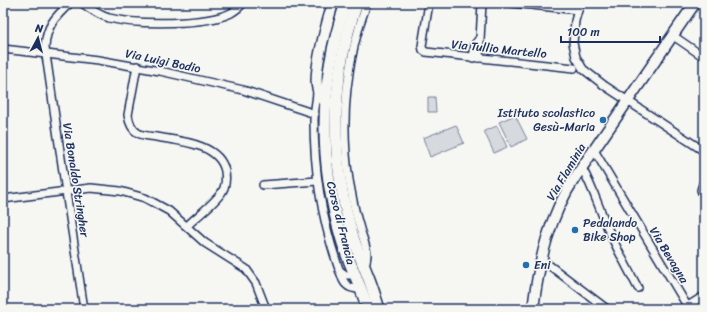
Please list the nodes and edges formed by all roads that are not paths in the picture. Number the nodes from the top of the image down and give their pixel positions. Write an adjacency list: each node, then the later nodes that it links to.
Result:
1 (70, 3): 15 (street, Via Bonaldo Stringher)
2 (82, 3): 3 (street)
3 (243, 3)
4 (333, 3): 20 (street, Corso di Francia)
5 (346, 3): 23 (main road, Corso di Francia)
6 (357, 3): 23 (main road, Corso di Francia)
7 (367, 3): 21 (street, Corso di Francia)
8 (429, 3): 17 (street, Via Tullio Martello)
9 (482, 3): 17 (street)
10 (512, 3): 12 (street)
11 (695, 3): 13 (street, Via Flaminia)
12 (579, 6): 22 (street)
13 (672, 36): 16 (street); 22 (street, Via Flaminia)
14 (3, 49): 15 (street, Via Luigi Bodio)
15 (46, 53): 18 (street, Via Luigi Bodio); 34 (street, Via Bonaldo Stringher)
16 (704, 57)
17 (476, 58): 19 (street, Via Tullio Martello)
18 (137, 66): 24 (street, Via Luigi Bodio); 37 (street)
19 (574, 68)
20 (317, 89): 23 (street); 24 (street, Corso di Francia)
21 (347, 92): 23 (street); 26 (street, Corso di Francia)
22 (628, 101): 27 (street, Via Flaminia); 29 (street)
23 (331, 103): 24 (street); 25 (main road, Corso di Francia)
24 (314, 114): 28 (street, Corso di Francia)
25 (330, 128): 26 (street); 28 (street, Corso di Francia); 39 (main road, Corso di Francia); 41 (main road, Corso di Francia)
26 (345, 134): 39 (street, Corso di Francia)
27 (594, 150): 30 (street, Via Flaminia); 45 (street, Via Bevagna)
28 (315, 151): 31 (street, Corso di Francia)
29 (704, 151)
30 (582, 168): 38 (street, Via Flaminia); 42 (street)
31 (317, 181): 33 (street); 40 (street, Corso di Francia)
32 (704, 181): 35 (street)
33 (263, 185)
34 (66, 192): 36 (street); 37 (street); 46 (street, Via Bonaldo Stringher)
35 (704, 198)
36 (3, 199)
37 (187, 226): 47 (street)
38 (541, 259): 50 (street, Via Flaminia); 51 (street)
39 (364, 267): 41 (street); 49 (main road, Corso di Francia)
40 (339, 270): 41 (street); 43 (street, Corso di Francia)
41 (355, 275): 43 (main road, Corso di Francia)
42 (638, 288)
43 (361, 289): 48 (main road, Corso di Francia)
44 (704, 296): 45 (street)
45 (686, 308)
46 (84, 309)
47 (266, 309)
48 (368, 309)
49 (379, 309)
50 (533, 309)
51 (607, 309)

